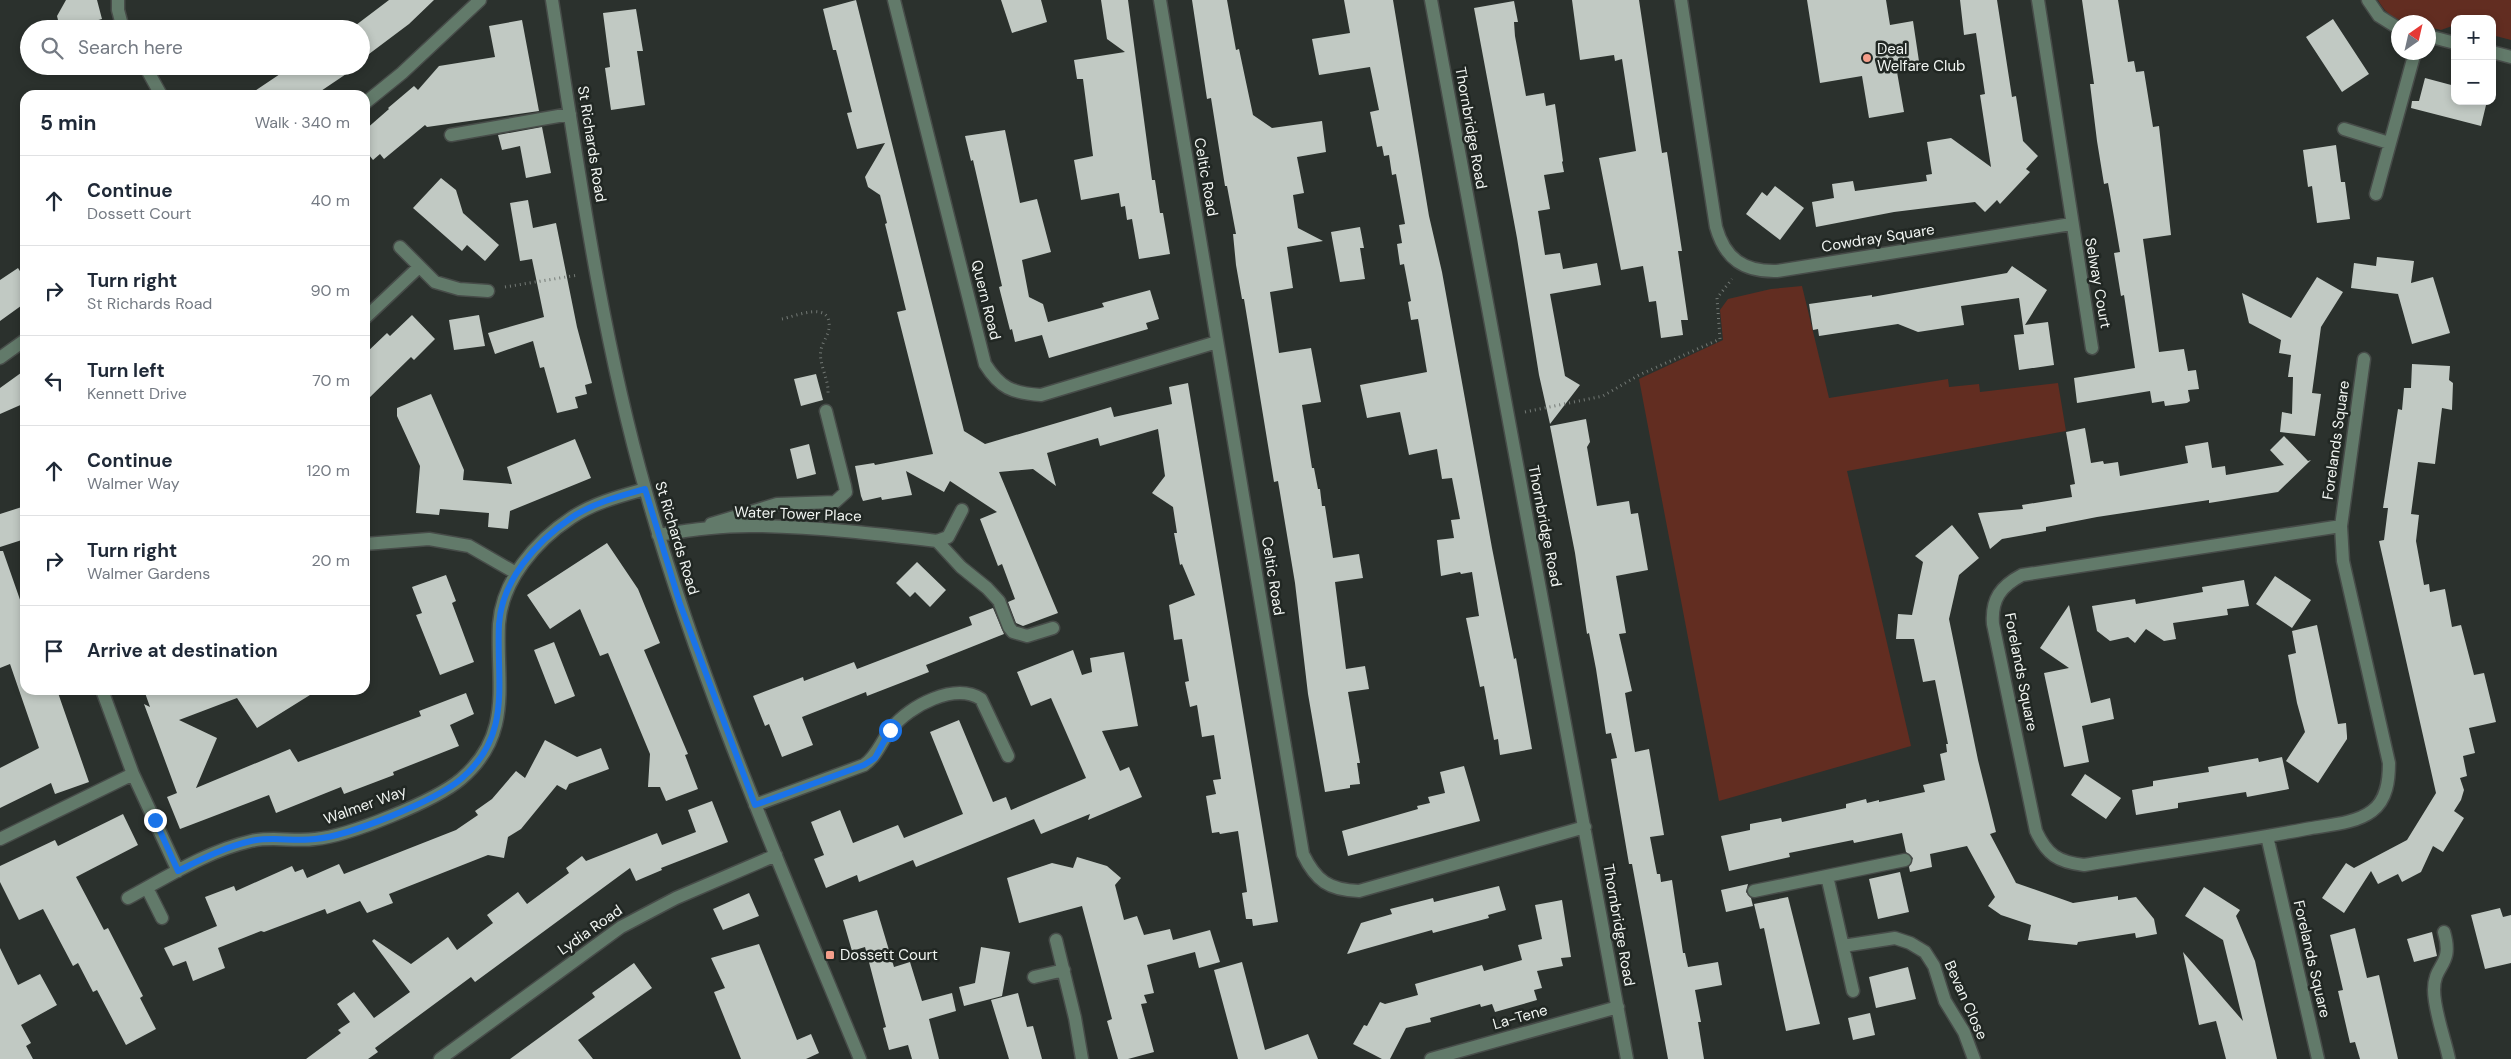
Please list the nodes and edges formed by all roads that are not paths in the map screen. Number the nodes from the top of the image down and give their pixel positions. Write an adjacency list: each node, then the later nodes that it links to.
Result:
1 (118, 0): 10 (street)
2 (480, 0): 19 (street)
3 (552, 0): 20 (street, St Richards Road)
4 (894, 0): 30 (street, Quern Road)
5 (1160, 0): 30 (street, Celtic Road)
6 (1431, 0): 49 (street, Thornbridge Road)
7 (1681, 0): 25 (street, Cowdray Square)
8 (2038, 0): 25 (street)
9 (2368, 0): 11 (street)
10 (121, 20)
11 (2391, 24)
12 (2436, 38): 13 (street)
13 (2451, 42)
14 (2496, 53): 15 (street)
15 (2511, 57)
16 (2413, 60): 23 (street)
17 (149, 75): 18 (street)
18 (158, 90)
19 (370, 99)
20 (570, 114): 22 (street); 36 (street, St Richards Road)
21 (2344, 129): 23 (street)
22 (451, 135)
23 (2389, 143): 24 (street)
24 (2376, 194)
25 (2071, 224): 32 (street, Selway Court)
26 (400, 247): 27 (street)
27 (419, 267): 28 (street); 29 (street)
28 (488, 291)
29 (370, 313)
30 (1217, 342): 49 (street, Celtic Road)
31 (20, 344): 33 (street)
32 (2092, 348)
33 (0, 358)
34 (2364, 359): 38 (street, Forelands Square)
35 (826, 411): 39 (street)
36 (645, 489): 40 (street, St Richards Road); 43 (street, Walmer Way)
37 (962, 510): 41 (street)
38 (2341, 526): 50 (street, Forelands Square); 50 (street, Forelands Square)
39 (692, 530): 40 (street, Water Tower Place); 41 (street, Water Tower Place)
40 (658, 535): 48 (street, St Richards Road)
41 (937, 541): 44 (street)
42 (370, 544): 43 (street)
43 (516, 573): 54 (street, Walmer Way)
44 (1053, 628)
45 (104, 695): 47 (street)
46 (1008, 756): 48 (street)
47 (133, 774): 51 (street); 54 (street)
48 (755, 805): 52 (street, St Richards Road)
49 (1585, 827): 66 (street, Thornbridge Road)
50 (2267, 836): 73 (street, Forelands Square)
51 (0, 839)
52 (776, 855): 67 (street, Lydia Road); 68 (street, St Richards Road)
53 (1905, 860): 55 (street)
54 (178, 871): 56 (street, Walmer Way)
55 (1827, 876): 57 (street); 62 (street)
56 (147, 888): 58 (street, Walmer Way); 59 (street)
57 (1754, 891)
58 (128, 898)
59 (162, 918)
60 (2444, 932): 74 (street)
61 (1056, 940): 63 (street)
62 (1843, 946): 65 (street); 72 (street, Bevan Close)
63 (1064, 970): 64 (street); 69 (street)
64 (1034, 977)
65 (1853, 991)
66 (1618, 1007): 70 (street, La-Tene); 71 (street, Thornbridge Road)
67 (440, 1059)
68 (860, 1059)
69 (1082, 1059)
70 (1431, 1059)
71 (1627, 1059)
72 (1974, 1059)
73 (2318, 1059)
74 (2450, 1059)

